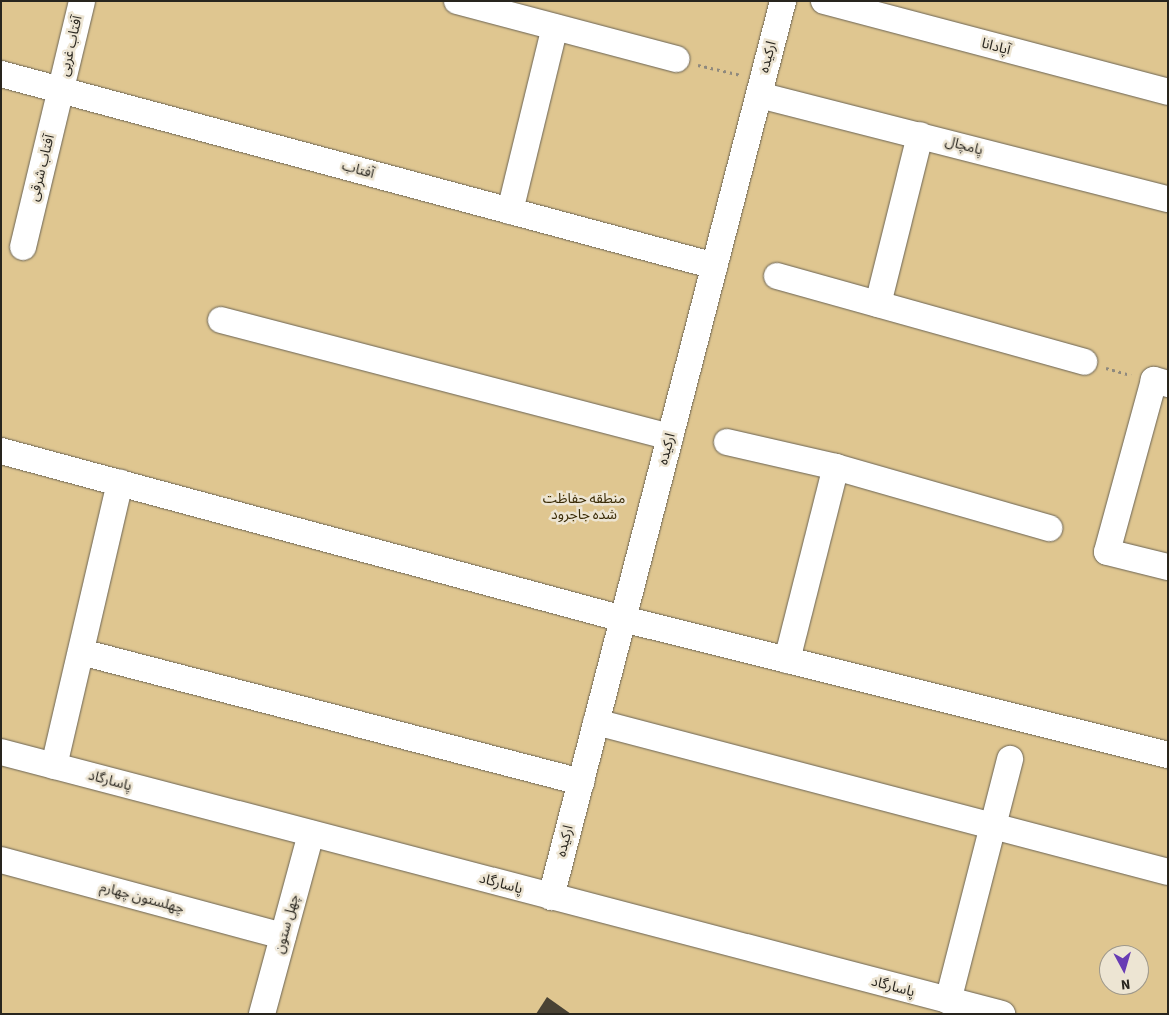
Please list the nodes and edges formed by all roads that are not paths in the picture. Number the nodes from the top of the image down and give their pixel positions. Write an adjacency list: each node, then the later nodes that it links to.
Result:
1 (82, 1): 9 (street, آفتاب غربی)
2 (457, 1): 5 (street)
3 (783, 1): 8 (street, ارکیده)
4 (824, 1): 10 (street, آپادانا)
5 (555, 28): 6 (street); 13 (street)
6 (676, 59)
7 (1, 74): 9 (street, آفتاب)
8 (761, 88): 11 (street, پامچال); 15 (street, ارکیده)
9 (61, 90): 13 (street, آفتاب); 14 (street, آفتاب شرقی)
10 (1168, 92)
11 (920, 135): 12 (street, پامچال); 17 (street)
12 (1168, 199)
13 (510, 211): 15 (street, آفتاب)
14 (23, 246)
15 (714, 266): 21 (street, ارکیده)
16 (777, 276): 17 (street)
17 (878, 304): 19 (street)
18 (221, 320): 21 (street)
19 (1084, 362)
20 (1161, 382): 27 (street)
21 (670, 436): 28 (street, ارکیده)
22 (727, 442): 24 (street)
23 (1, 451): 25 (street)
24 (836, 467): 26 (street); 30 (street)
25 (120, 483): 28 (street); 29 (street)
26 (1049, 528)
27 (1168, 567)
28 (623, 619): 30 (street); 31 (street, ارکیده)
29 (80, 652): 35 (street); 36 (street)
30 (787, 660): 33 (street)
31 (596, 722): 36 (street, ارکیده); 37 (street)
32 (1, 752): 35 (street, پاسارگاد)
33 (1168, 755)
34 (1010, 759): 37 (street)
35 (54, 766): 38 (street, پاسارگاد)
36 (580, 782): 41 (street, ارکیده)
37 (992, 826): 40 (street); 43 (street)
38 (312, 834): 41 (street, پاسارگاد); 42 (street, چهل ستون)
39 (1, 860): 42 (street, چهلستون چهارم)
40 (1168, 872)
41 (551, 897): 43 (street, پاسارگاد)
42 (283, 936): 45 (street, چهل ستون)
43 (948, 1001): 44 (street, پاسارگاد)
44 (999, 1013)
45 (262, 1014)

